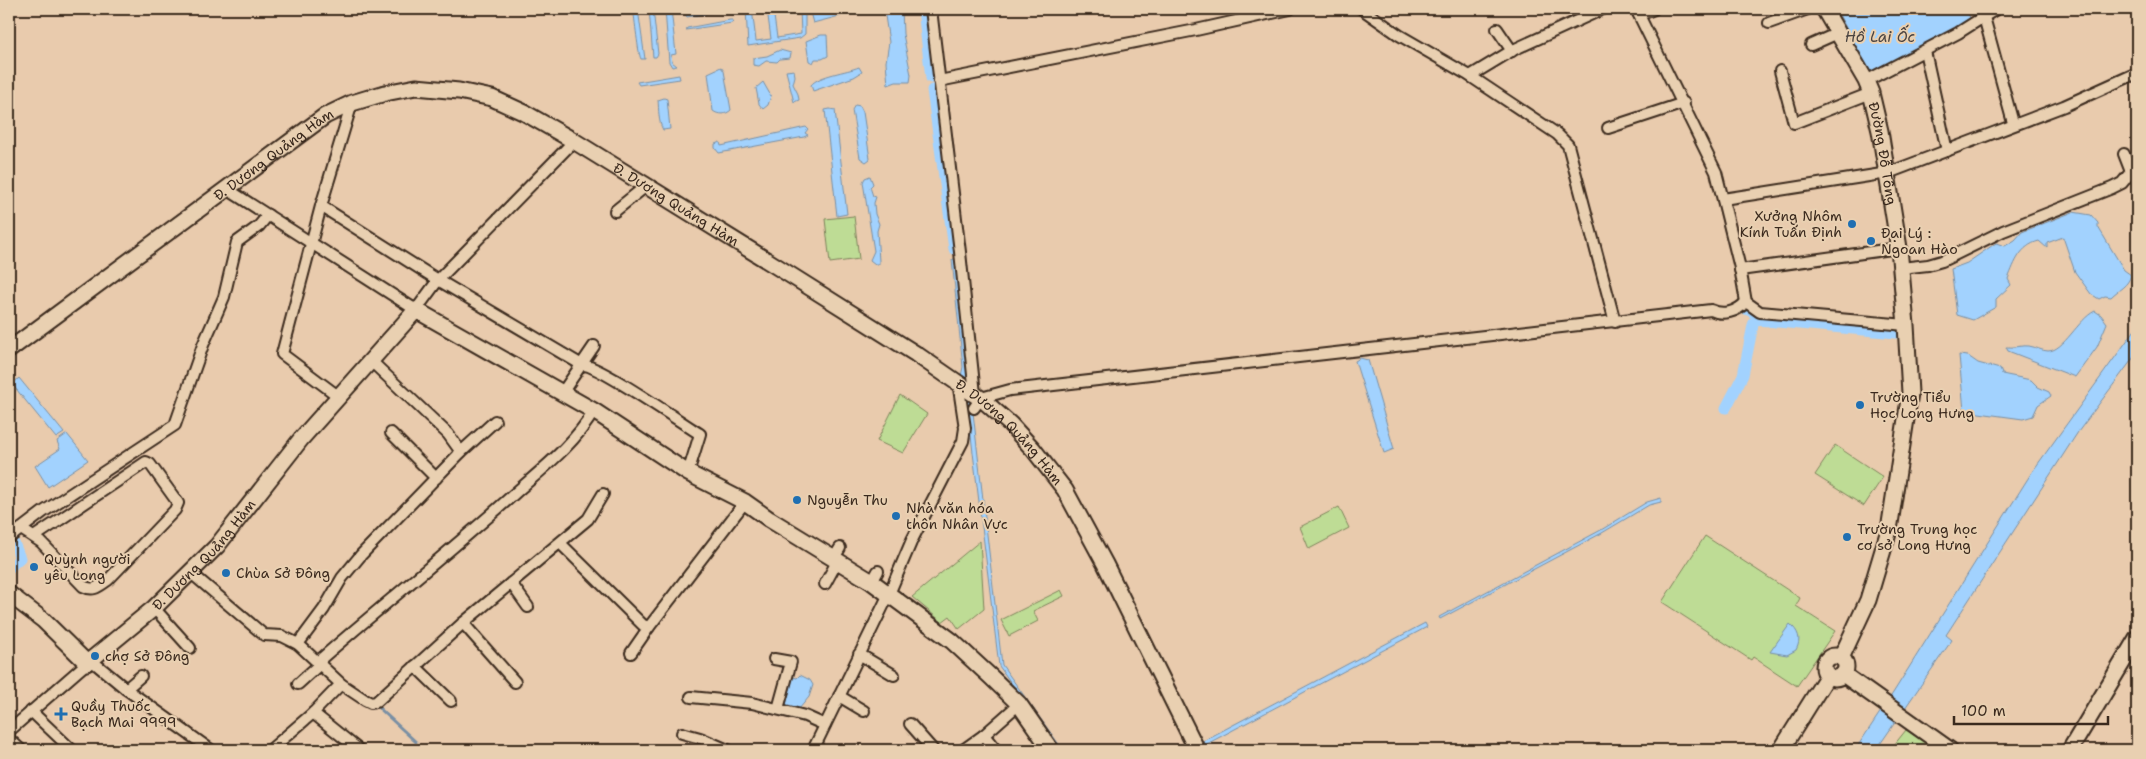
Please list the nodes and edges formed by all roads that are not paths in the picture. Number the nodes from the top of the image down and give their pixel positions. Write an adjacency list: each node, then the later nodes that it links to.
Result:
1 (931, 9): 20 (street)
2 (1290, 9): 20 (street)
3 (1362, 9): 19 (street)
4 (1603, 9): 15 (street)
5 (1654, 9): 9 (street)
6 (1808, 9): 11 (street)
7 (1824, 9): 13 (main road, Đường Đỗ Tông)
8 (1996, 9): 10 (street)
9 (1638, 12): 22 (street)
10 (1982, 13): 16 (street); 24 (street)
11 (1769, 24)
12 (1497, 29): 15 (street)
13 (1838, 33): 14 (street); 21 (main road, Đường Đỗ Tông)
14 (1811, 44)
15 (1512, 51): 19 (street)
16 (1925, 51): 21 (street); 27 (street)
17 (1780, 71): 21 (street)
18 (2137, 72): 24 (street)
19 (1470, 76): 43 (street)
20 (938, 81): 52 (street)
21 (1868, 87): 29 (main road, Đường Đỗ Tông)
22 (1684, 102): 25 (street); 32 (street)
23 (352, 104): 26 (main road, Đ. Dương Quảng Hàm); 31 (main road, Đ. Dương Quảng Hàm); 33 (street)
24 (2013, 124): 27 (street)
25 (1608, 128)
26 (574, 141): 30 (main road, Đ. Dương Quảng Hàm); 40 (street)
27 (1947, 151): 29 (street)
28 (2124, 154): 38 (street)
29 (1888, 173): 32 (street); 37 (main road, Đường Đỗ Tông)
30 (646, 186): 34 (street); 49 (main road, Đ. Dương Quảng Hàm)
31 (227, 189): 35 (street); 46 (main road, Đ. Dương Quảng Hàm)
32 (1723, 200): 39 (street)
33 (321, 206): 36 (street); 40 (street)
34 (615, 211)
35 (268, 215): 36 (street); 61 (street)
36 (311, 241): 42 (street); 51 (street)
37 (1899, 248): 38 (main road, Đường Đỗ Tông); 39 (street)
38 (1901, 268): 44 (main road, Đường Đỗ Tông)
39 (1740, 270): 41 (street)
40 (438, 280): 42 (street); 48 (street)
41 (1746, 302): 43 (street); 44 (street)
42 (416, 310): 47 (main road, Đ. Dương Quảng Hàm); 50 (main road)
43 (1615, 322): 52 (street)
44 (1906, 325): 83 (main road, Đường Đỗ Tông)
45 (594, 346): 48 (street)
46 (9, 350)
47 (370, 360): 51 (main road, Đ. Dương Quảng Hàm); 56 (street)
48 (582, 365): 50 (street); 57 (street)
49 (958, 382): 52 (main road, Đ. Dương Quảng Hàm); 69 (street)
50 (562, 394): 53 (main road)
51 (338, 396): 65 (main road, Đ. Dương Quảng Hàm)
52 (977, 400): 115 (main road, Đ. Dương Quảng Hàm)
53 (594, 411): 57 (main road); 81 (street)
54 (496, 422): 56 (street)
55 (391, 433): 58 (street)
56 (461, 452): 58 (street)
57 (688, 473): 60 (main road)
58 (436, 478): 75 (street)
59 (603, 494): 63 (street)
60 (745, 502): 64 (main road); 73 (street)
61 (13, 532): 62 (street)
62 (34, 536): 62 (street)
63 (560, 543): 66 (street); 73 (street)
64 (837, 556): 67 (street); 69 (main road)
65 (190, 572): 71 (main road, Đ. Dương Quảng Hàm); 75 (street)
66 (511, 583): 70 (street); 72 (street)
67 (826, 584)
68 (9, 594): 80 (main road)
69 (889, 594): 78 (street); 93 (main road)
70 (528, 607)
71 (154, 608): 76 (street); 80 (main road, Đ. Dương Quảng Hàm)
72 (463, 623): 82 (street); 86 (street)
73 (649, 627): 77 (street)
74 (2137, 638): 118 (main road)
75 (298, 644): 81 (street)
76 (190, 648)
77 (631, 653)
78 (860, 654): 84 (street); 90 (street)
79 (774, 659): 94 (street)
80 (89, 661): 89 (street); 95 (street)
81 (320, 664): 87 (street); 88 (street)
82 (415, 666): 88 (street); 92 (street)
83 (1835, 674): 116 (main road); 117 (main road)
84 (894, 675)
85 (141, 676): 89 (street)
86 (515, 682)
87 (298, 684)
88 (341, 684): 97 (street)
89 (126, 689): 106 (street)
90 (839, 696): 96 (street); 99 (street)
91 (691, 697): 94 (street)
92 (451, 701)
93 (1018, 704): 102 (street); 114 (main road)
94 (778, 709): 99 (street)
95 (31, 711): 100 (street); 105 (street)
96 (864, 711)
97 (313, 713): 107 (street); 108 (street)
98 (910, 724): 111 (street)
99 (825, 725): 110 (street)
100 (9, 730)
101 (682, 734): 109 (street)
102 (984, 735): 112 (street); 113 (street)
103 (9, 739): 104 (street)
104 (21, 750)
105 (72, 750)
106 (211, 750)
107 (270, 750)
108 (359, 750)
109 (728, 750)
110 (813, 750)
111 (933, 750)
112 (963, 750)
113 (996, 750)
114 (1051, 750)
115 (1197, 750)
116 (1781, 750)
117 (1950, 750)
118 (2070, 750)

